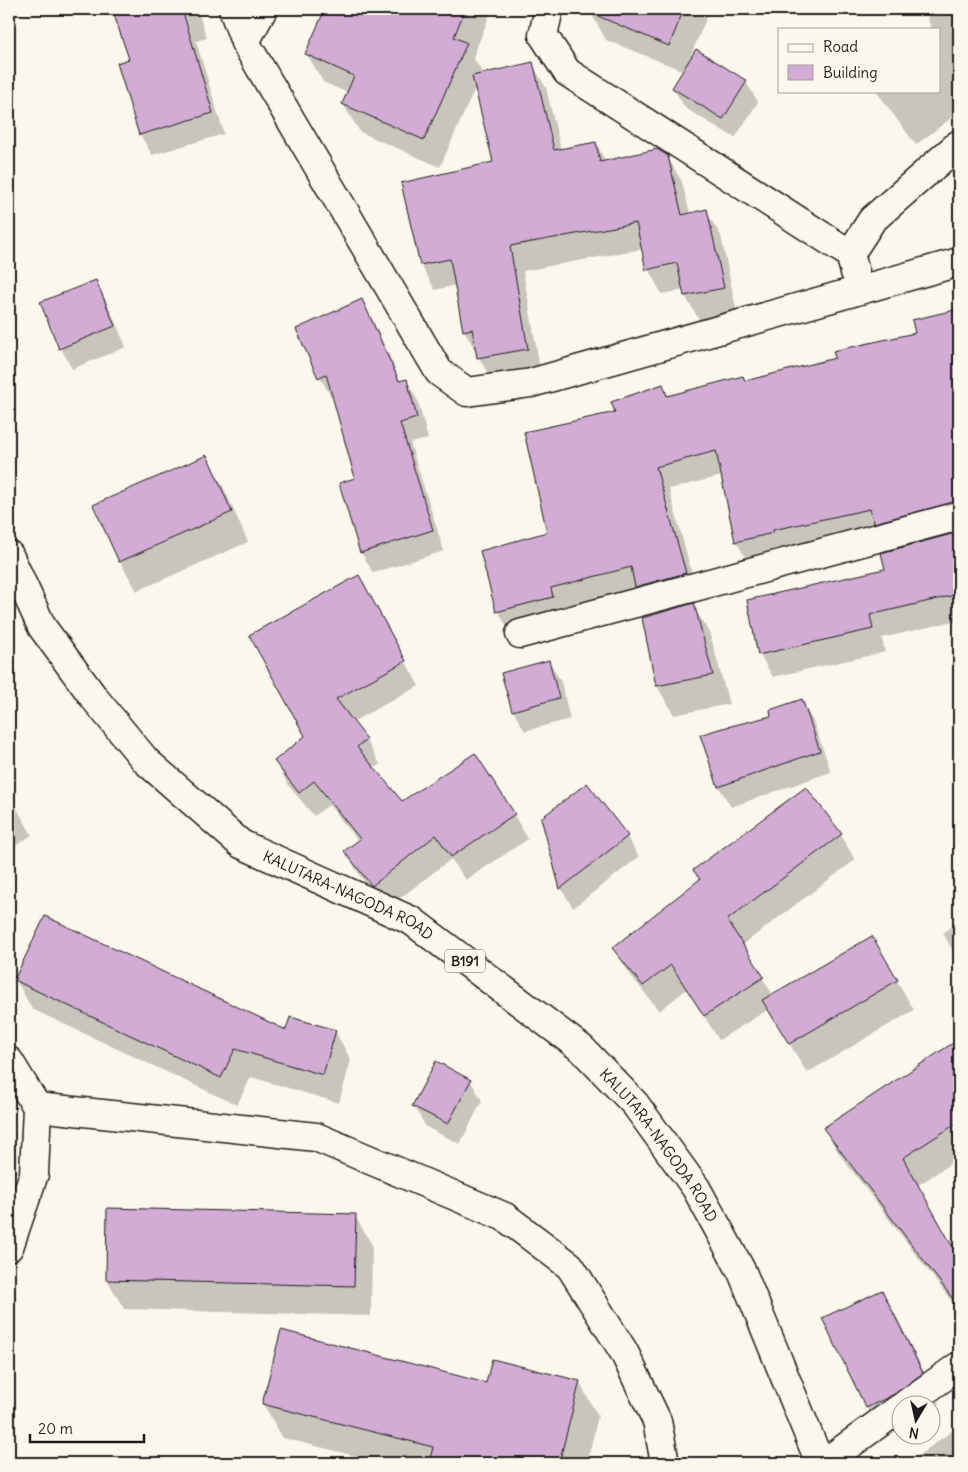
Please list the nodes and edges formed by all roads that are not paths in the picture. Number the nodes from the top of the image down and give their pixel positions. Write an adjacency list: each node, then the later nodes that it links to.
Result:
1 (233, 9): 4 (street)
2 (263, 9): 4 (street)
3 (549, 9): 6 (street)
4 (245, 42): 8 (street)
5 (959, 144): 6 (street)
6 (850, 254): 8 (street)
7 (959, 262): 8 (street)
8 (859, 290)
9 (959, 516): 11 (street)
10 (9, 555): 19 (street, KALUTARA-NAGODA ROAD / B191)
11 (520, 634)
12 (9, 1061): 13 (street)
13 (37, 1107): 14 (street); 18 (street)
14 (9, 1246)
15 (959, 1366): 16 (street)
16 (920, 1394)
17 (890, 1415): 20 (street)
18 (665, 1463)
19 (820, 1463)
20 (824, 1463)

